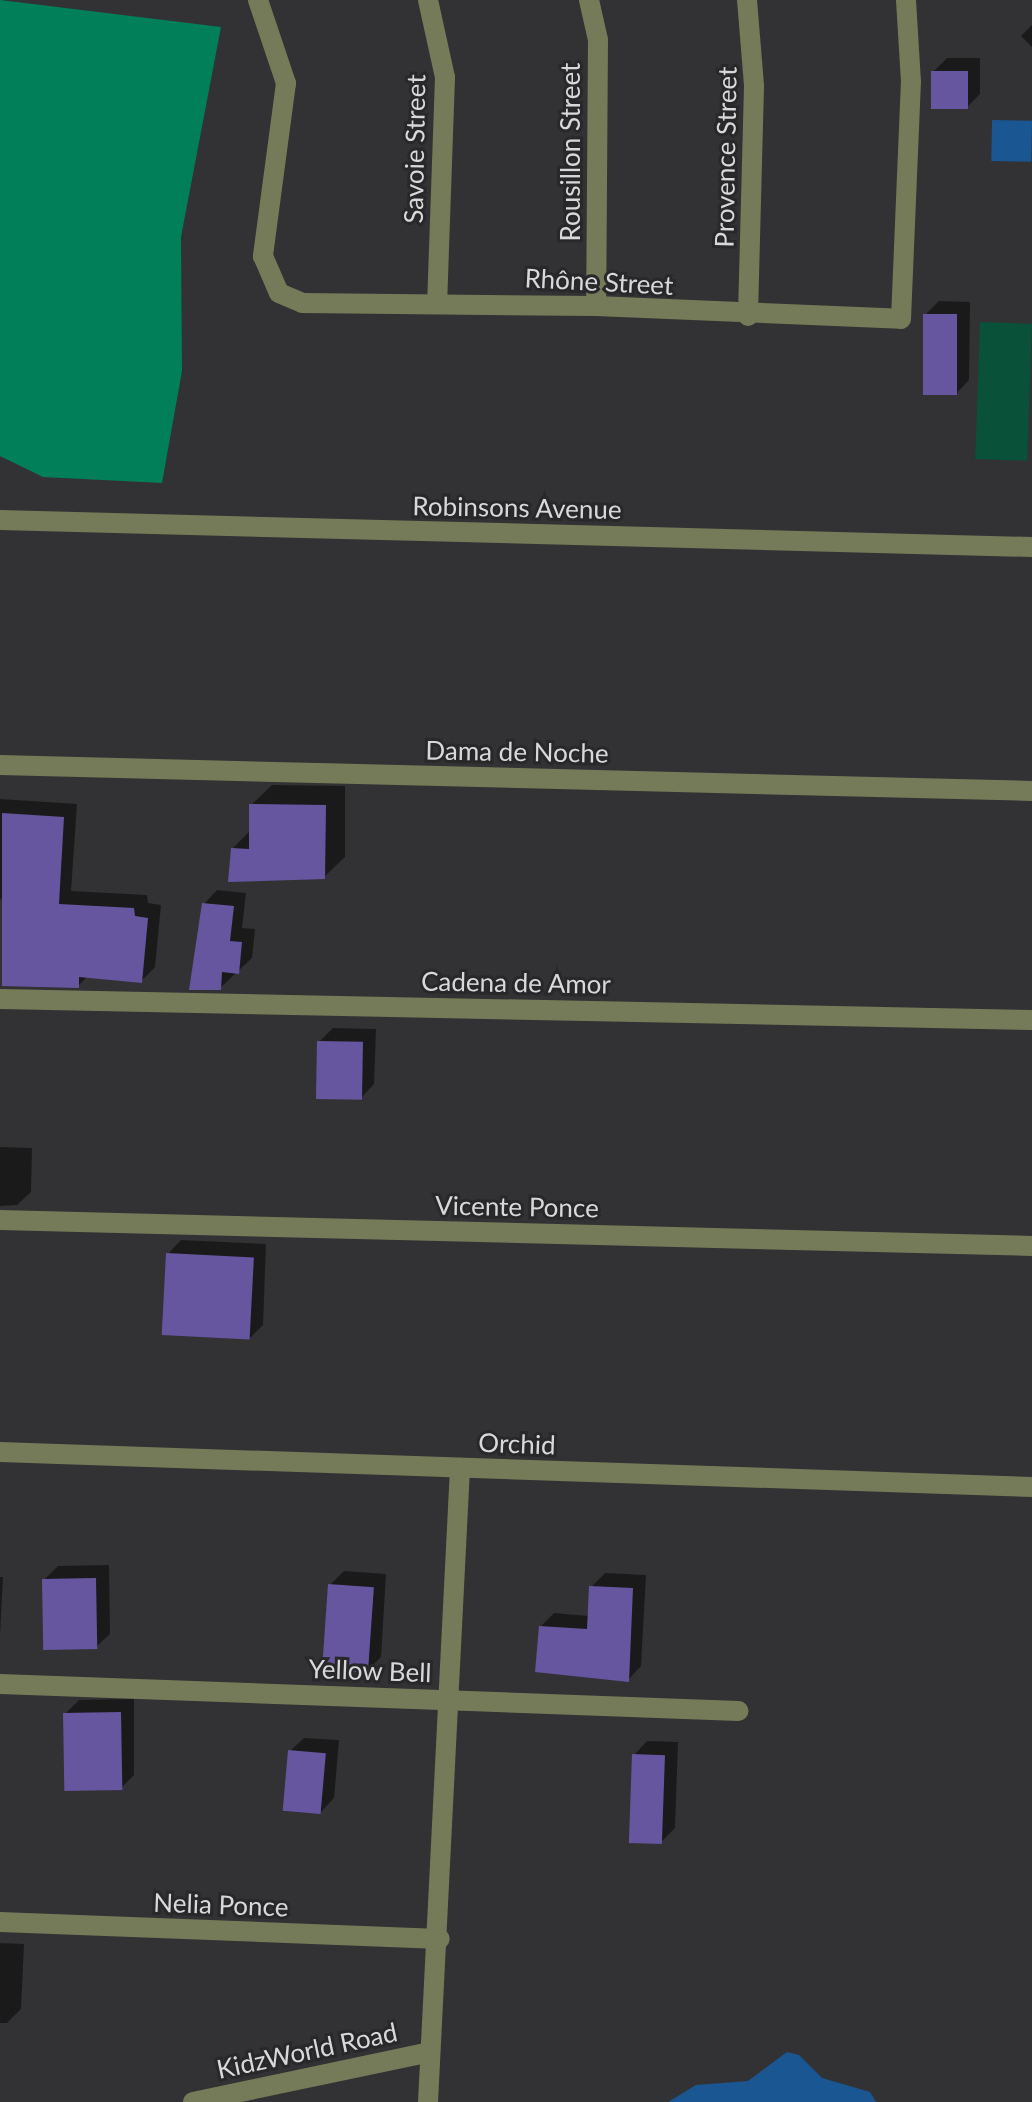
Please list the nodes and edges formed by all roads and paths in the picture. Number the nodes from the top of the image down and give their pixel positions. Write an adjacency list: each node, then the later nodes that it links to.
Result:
1 (258, 0): 6 (street, Rhône Street)
2 (428, 0): 6 (street, Savoie Street)
3 (589, 0): 7 (street, Rousillon Street)
4 (747, 0): 8 (street, Provence Street)
5 (906, 0): 8 (street, Rhône Street)
6 (437, 302): 7 (street, Rhône Street)
7 (596, 306): 8 (street, Rhône Street)
8 (748, 316)
9 (0, 520): 10 (street, Robinsons Avenue)
10 (1032, 547)
11 (0, 765): 12 (street, Dama de Noche)
12 (1032, 791)
13 (0, 999): 14 (street, Cadena de Amor)
14 (1032, 1020)
15 (0, 1220): 16 (street, Vicente Ponce)
16 (1032, 1246)
17 (0, 1452): 18 (street, Orchid)
18 (460, 1468): 19 (street, Orchid); 21 (street)
19 (1032, 1487)
20 (0, 1684): 21 (street, Yellow Bell)
21 (450, 1700): 22 (street, Yellow Bell); 24 (street)
22 (739, 1711)
23 (0, 1922): 24 (street, Nelia Ponce)
24 (440, 1939): 25 (street)
25 (430, 2052): 26 (street, KidzWorld Road); 27 (street, KidzWorld Road)
26 (193, 2102)
27 (428, 2102)

